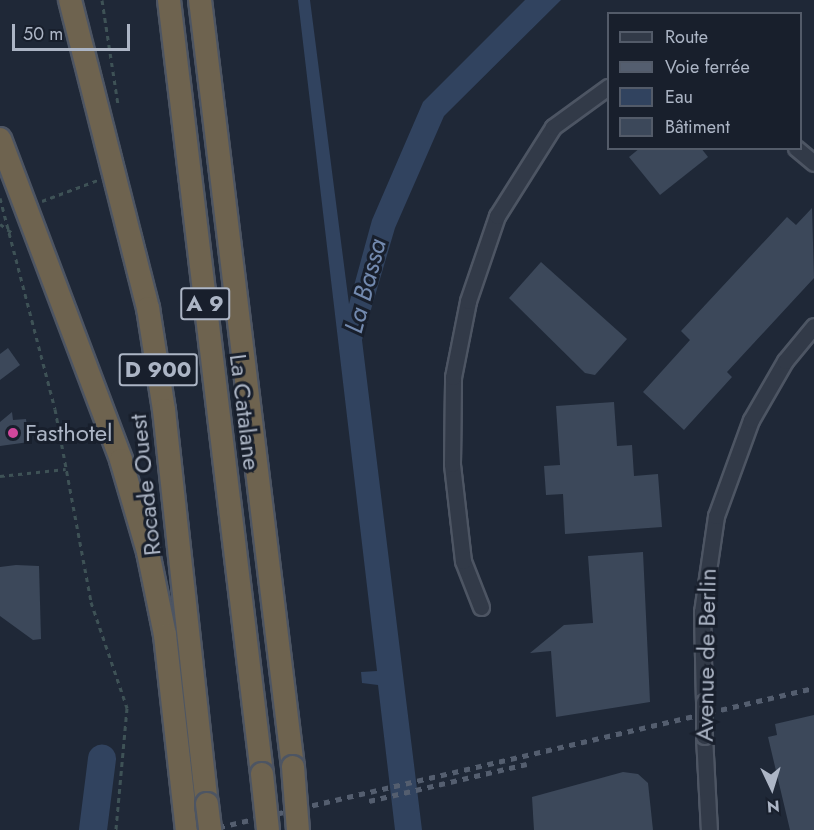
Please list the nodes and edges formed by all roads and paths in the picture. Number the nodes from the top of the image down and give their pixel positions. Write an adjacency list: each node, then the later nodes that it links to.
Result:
1 (70, 0): 19 (highway, Rocade Ouest / D 900)
2 (102, 0): 6 (path)
3 (169, 0): 23 (highway, La Catalane / A 9, bridge)
4 (200, 0): 24 (highway, La Catalane / A 9, bridge)
5 (607, 88): 18 (street)
6 (120, 117)
7 (0, 139): 19 (highway, Rocade Ouest / D 900)
8 (799, 150): 9 (street)
9 (814, 162)
10 (102, 179): 12 (path)
11 (0, 198): 14 (path)
12 (35, 203)
13 (0, 224): 14 (path)
14 (12, 233): 16 (path)
15 (814, 326): 25 (street, Avenue de Berlin, bridge)
16 (66, 469): 17 (path); 20 (path)
17 (0, 476)
18 (481, 607)
19 (191, 753): 21 (highway, Rocade Ouest / D 900); 22 (highway, Rocade Ouest / D 900, bridge)
20 (116, 830)
21 (187, 830)
22 (210, 830)
23 (268, 830)
24 (298, 830)
25 (709, 830)

